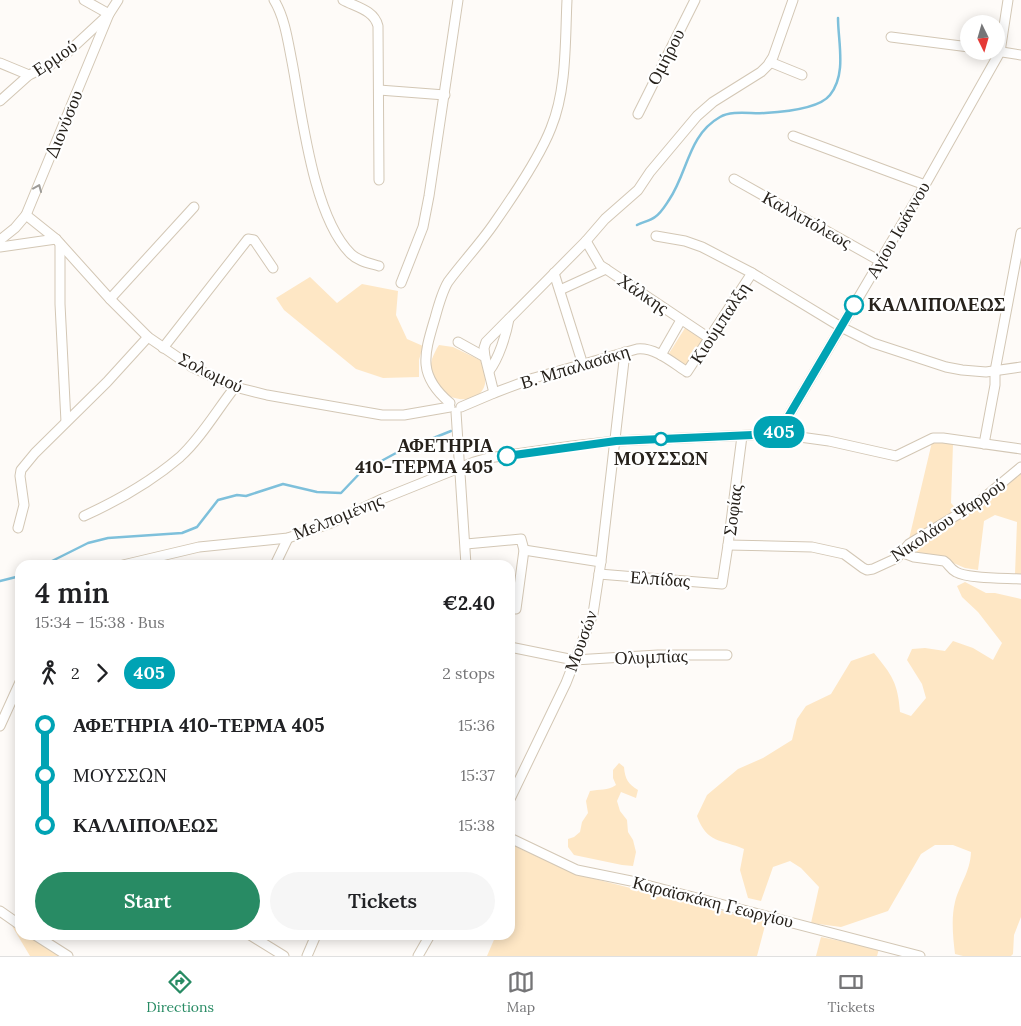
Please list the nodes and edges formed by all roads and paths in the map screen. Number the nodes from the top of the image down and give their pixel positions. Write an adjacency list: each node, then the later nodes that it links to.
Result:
1 (84, 0): 10 (street)
2 (118, 0): 10 (street, Διονύσου)
3 (274, 0): 38 (street)
4 (343, 0): 21 (street)
5 (458, 0): 22 (street)
6 (567, 0): 63 (street)
7 (695, 0): 24 (street, Ομήρου)
8 (793, 0): 17 (street)
9 (1008, 0): 11 (street)
10 (109, 14): 19 (street, Ερμού); 30 (street, Διονύσου, one-way to 10)
11 (1005, 15)
12 (891, 37): 13 (street)
13 (960, 46)
14 (1005, 52): 15 (street)
15 (1021, 55)
16 (993, 60): 28 (street, Αγίου Ιωάννου)
17 (770, 62): 20 (street); 34 (street)
18 (0, 63): 19 (street)
19 (30, 75): 23 (street, Ερμού)
20 (802, 75)
21 (379, 90): 22 (street); 27 (street)
22 (445, 95): 43 (street)
23 (0, 100)
24 (638, 114)
25 (793, 136): 28 (street)
26 (734, 179): 37 (street, Καλλιπόλεως)
27 (379, 180)
28 (924, 185): 37 (street, Αγίου Ιωάννου)
29 (194, 207): 45 (street)
30 (26, 215): 33 (street, Διονύσου); 35 (street, Σολωμού)
31 (1021, 233): 59 (street)
32 (656, 236): 42 (street)
33 (0, 240)
34 (586, 241): 40 (street, Χάλκης); 41 (street)
35 (58, 242): 36 (street); 45 (street, Σολωμού); 64 (street)
36 (0, 247)
37 (880, 261): 48 (street, Αγίου Ιωάννου)
38 (379, 266)
39 (273, 268): 52 (street)
40 (606, 268): 44 (street); 47 (street, Χάλκης)
41 (554, 273): 44 (street); 46 (street)
42 (752, 273): 48 (street); 50 (street, Κιούμπαλξη)
43 (401, 283)
44 (560, 290): 56 (street)
45 (110, 299): 49 (street, Σολωμού)
46 (508, 318): 55 (street); 58 (street)
47 (681, 320): 50 (street, Χάλκης); 54 (street)
48 (841, 327): 59 (street); 65 (street, Αγίου Ιωάννου)
49 (148, 337): 52 (street, Σολωμού); 64 (street)
50 (709, 338): 60 (street, Κιούμπαλξη)
51 (458, 342): 55 (street)
52 (163, 348): 61 (street, Σολωμού)
53 (625, 352): 54 (street, Β. Μπαλασάκη); 56 (street, Β. Μπαλασάκη); 67 (street, Μουσών)
54 (661, 355): 60 (street, Β. Μπαλασάκη)
55 (485, 357): 58 (street)
56 (583, 365): 62 (street, Β. Μπαλασάκη)
57 (1021, 367): 59 (street)
58 (489, 371): 62 (street)
59 (995, 371): 68 (street)
60 (688, 372)
61 (235, 387): 63 (street, Σολωμού); 72 (street)
62 (494, 393): 63 (street, Β. Μπαλασάκη)
63 (454, 407): 71 (street)
64 (66, 422): 73 (street)
65 (778, 434): 66 (street, Μελπομένης); 68 (street, Μελπομένης)
66 (742, 436): 67 (street, Μελπομένης); 76 (street, Σοφίας)
67 (616, 441): 71 (street, Μελπομένης); 82 (street, Μουσών)
68 (984, 444): 69 (street, Μελπομένης)
69 (1021, 449)
70 (1021, 467): 78 (street, Νικολάου Ψαρρού)
71 (460, 469): 74 (street, Μελπομένης); 75 (street)
72 (84, 516)
73 (18, 528)
74 (288, 538): 79 (street, Μελπομένης); 80 (street)
75 (466, 544): 77 (street); 81 (street)
76 (728, 545): 78 (street, Νικολάου Ψαρρού); 85 (street, Σοφίας)
77 (524, 550): 82 (street); 86 (street)
78 (902, 552): 84 (street)
79 (144, 560)
80 (277, 560)
81 (466, 560)
82 (601, 562): 83 (street, Μουσών)
83 (599, 574): 85 (street, Ελπίδας); 89 (street, Μουσών)
84 (1021, 579)
85 (722, 584)
86 (516, 609)
87 (515, 648): 89 (street, Ολυμπίας)
88 (727, 655): 89 (street, Ολυμπίας)
89 (574, 660): 92 (street, Μουσών)
90 (15, 693): 91 (street)
91 (0, 726)
92 (515, 789)
93 (515, 840): 100 (street, Καραϊσκάκη Γεωργίου)
94 (0, 911): 95 (street)
95 (15, 922)
96 (44, 940): 101 (street)
97 (258, 940): 102 (street)
98 (314, 940): 103 (street)
99 (427, 940): 104 (street)
100 (906, 954): 105 (street, Καραϊσκάκη Γεωργίου)
101 (68, 956)
102 (284, 956)
103 (306, 956)
104 (418, 956)
105 (920, 956)

